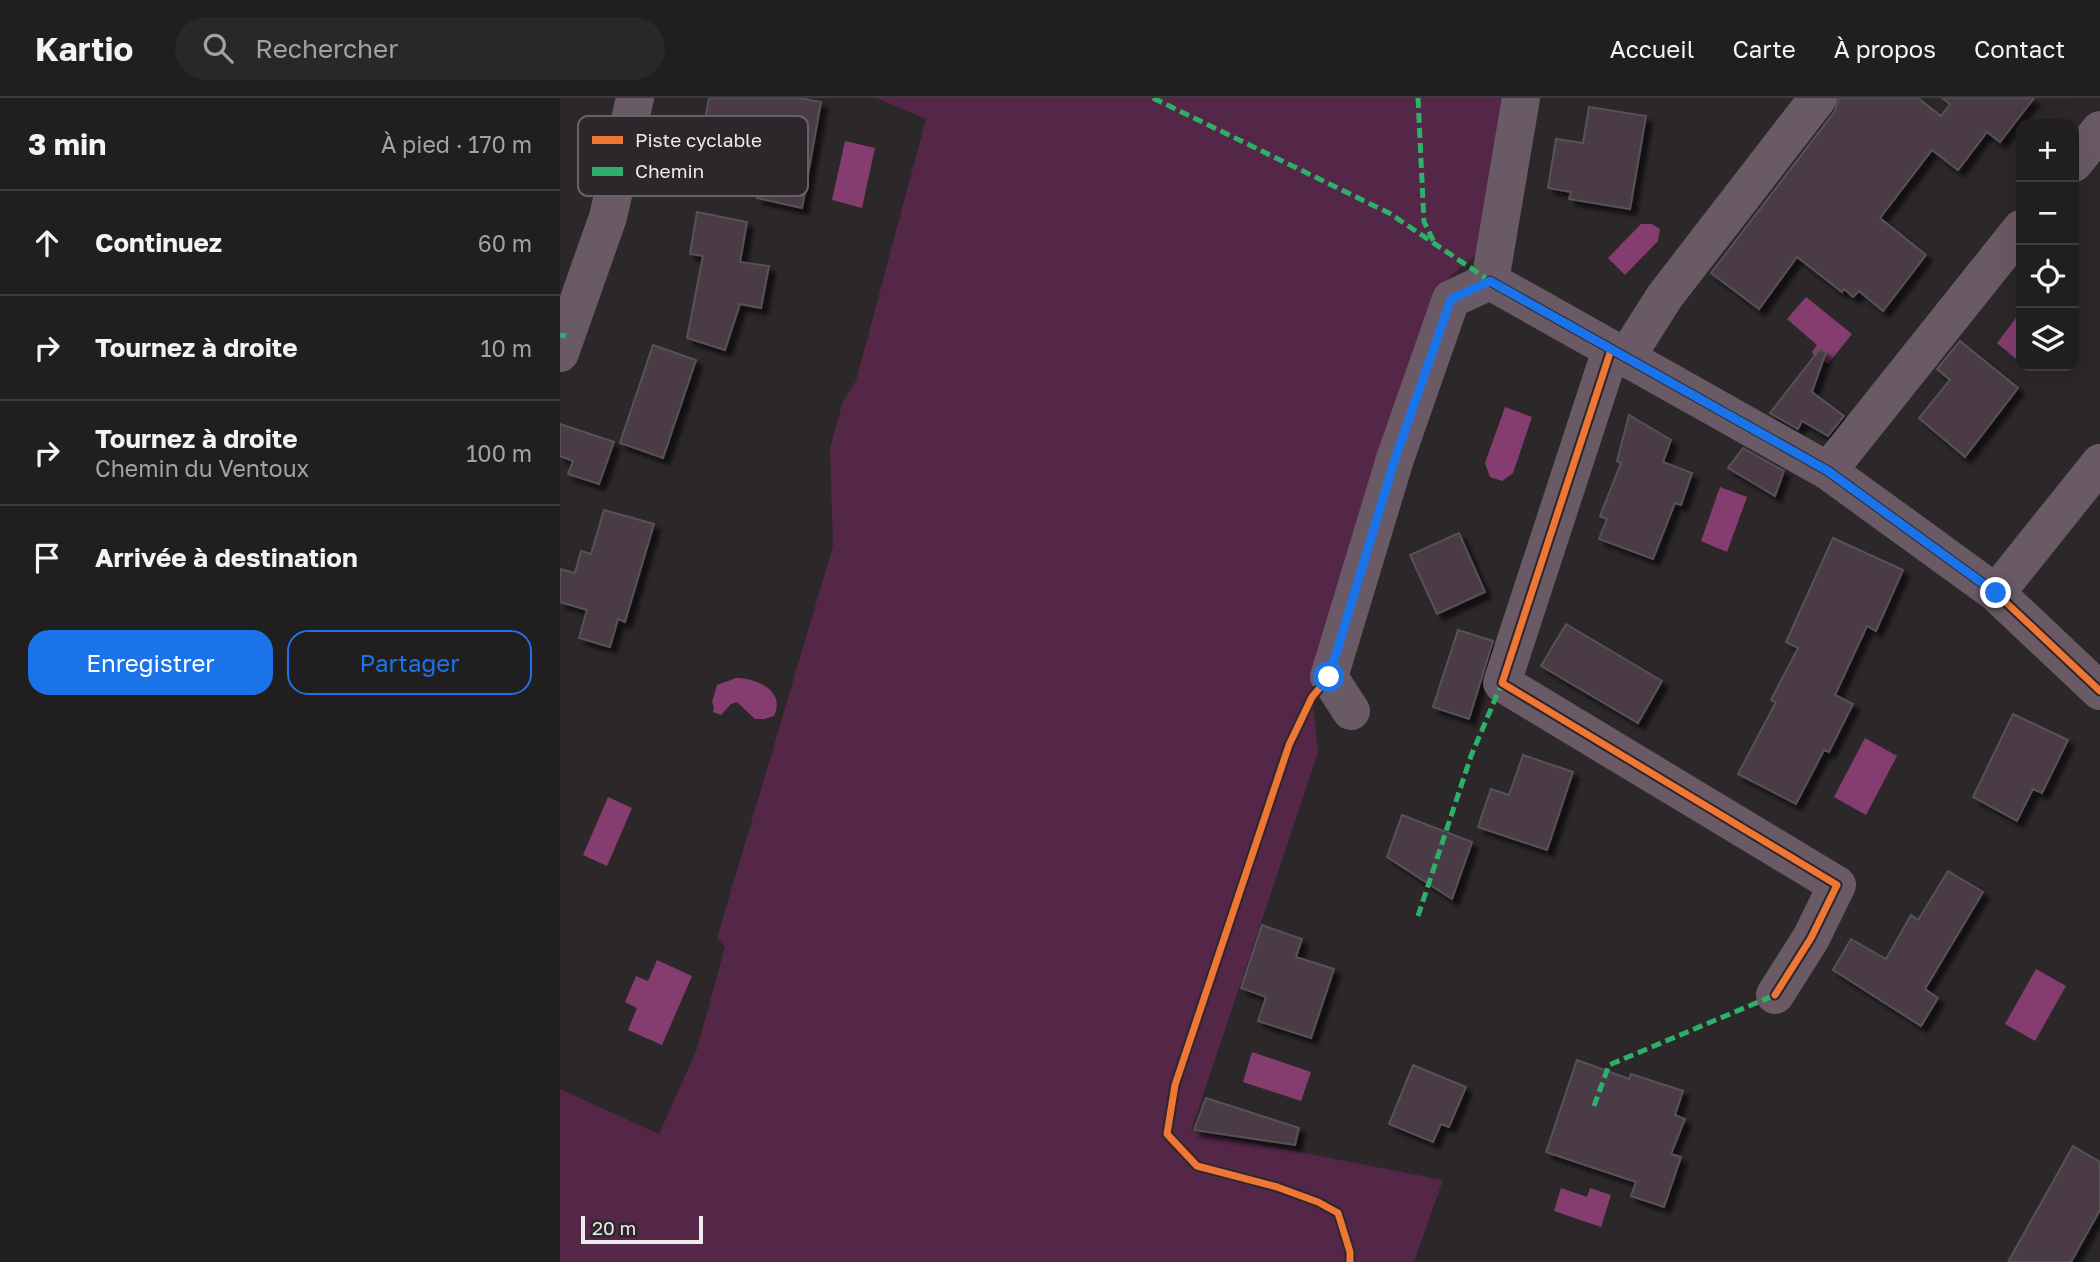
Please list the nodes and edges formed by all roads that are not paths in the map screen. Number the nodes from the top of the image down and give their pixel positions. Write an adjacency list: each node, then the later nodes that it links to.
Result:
1 (635, 98): 4 (street)
2 (1521, 98): 9 (street)
3 (1818, 98): 11 (street)
4 (631, 116)
5 (2100, 130): 6 (street)
6 (2079, 157)
7 (613, 196): 10 (street)
8 (2016, 235): 13 (street)
9 (1490, 281): 11 (street); 16 (street)
10 (560, 353)
11 (1618, 354): 13 (street); 17 (street)
12 (2100, 463): 14 (street)
13 (1828, 471): 14 (street)
14 (1996, 593): 15 (street)
15 (2100, 691)
16 (1351, 711)
17 (1775, 995)

